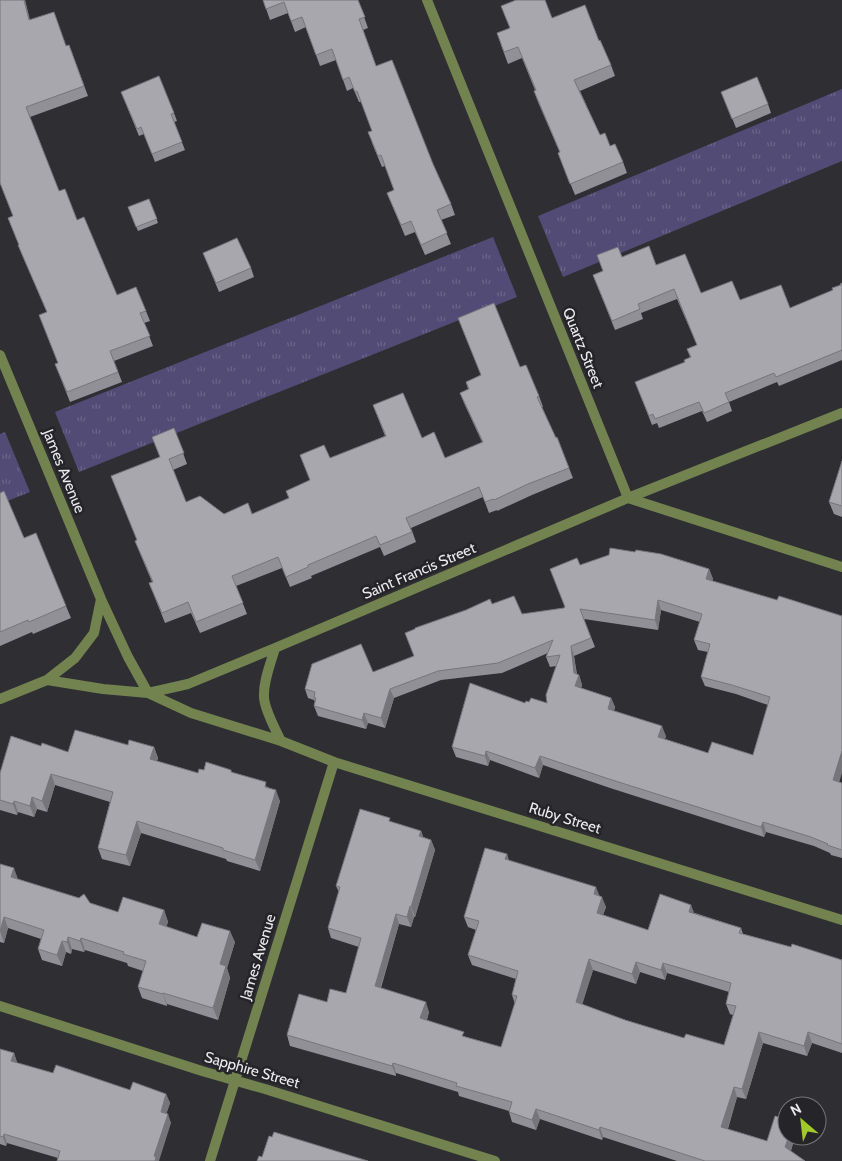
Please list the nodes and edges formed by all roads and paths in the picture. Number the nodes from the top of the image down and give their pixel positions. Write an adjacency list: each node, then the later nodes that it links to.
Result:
1 (426, 0): 4 (street, Quartz Street)
2 (0, 355): 6 (street, James Avenue)
3 (842, 413): 4 (street, Saint Francis Street)
4 (628, 498): 5 (street); 7 (street, Saint Francis Street)
5 (842, 567)
6 (101, 599): 8 (street); 9 (street, James Avenue)
7 (276, 648): 9 (street, Saint Francis Street); 11 (street)
8 (47, 680): 9 (street, Saint Francis Street); 10 (street)
9 (148, 694): 11 (street, Ruby Street)
10 (0, 699)
11 (281, 741): 12 (street, Ruby Street)
12 (334, 762): 13 (street, Ruby Street); 15 (street, James Avenue)
13 (842, 920)
14 (0, 1006): 15 (street, Sapphire Street)
15 (236, 1081): 16 (street, James Avenue); 17 (street, Sapphire Street)
16 (210, 1161)
17 (495, 1161)

